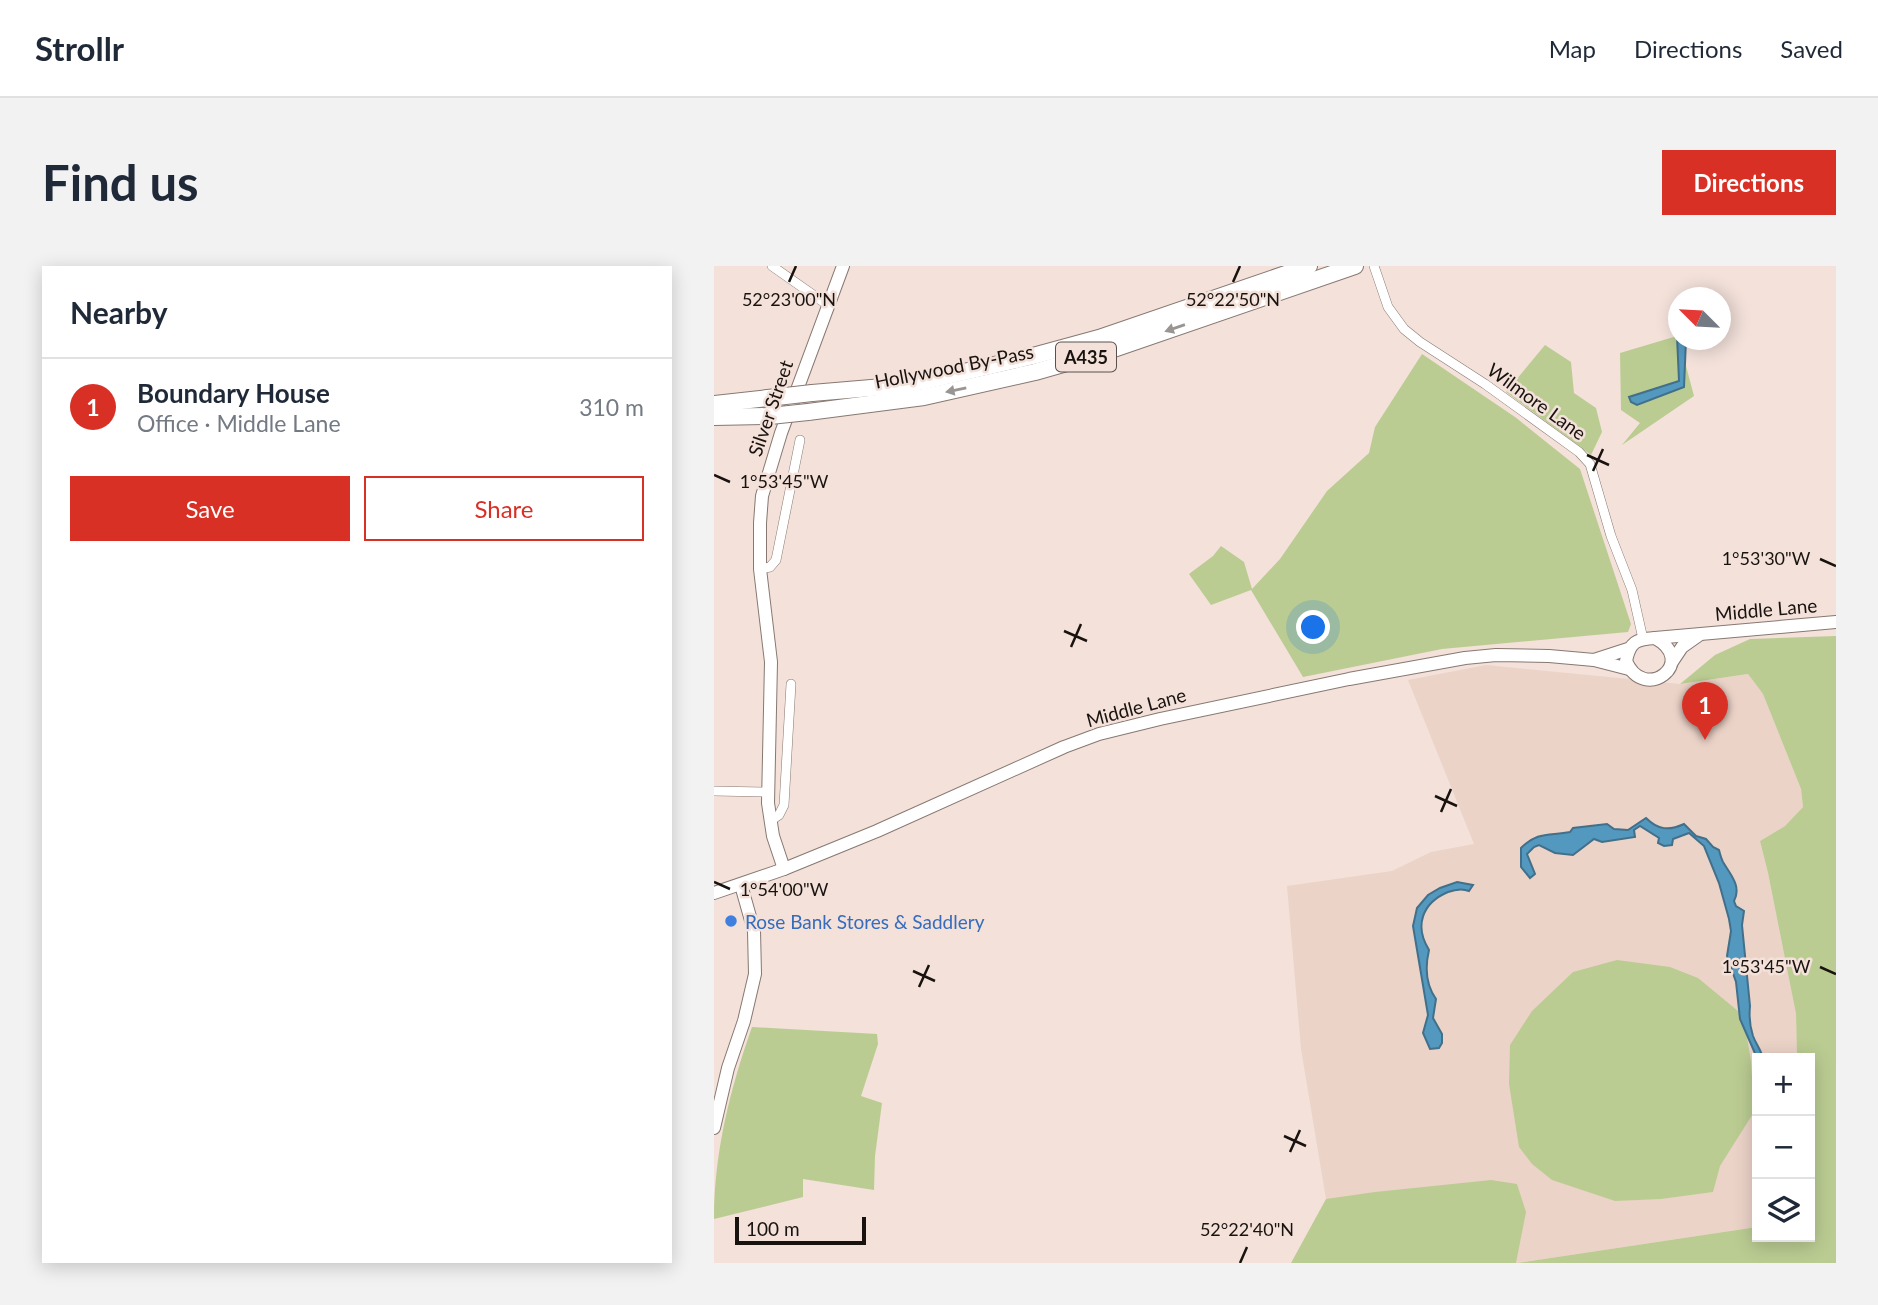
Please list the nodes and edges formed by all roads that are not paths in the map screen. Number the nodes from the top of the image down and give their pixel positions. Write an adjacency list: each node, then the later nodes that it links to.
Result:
1 (772, 266): 6 (street)
2 (843, 266): 6 (street, Silver Street)
3 (1309, 266): 7 (highway, Hollywood By-Pass / A435, bridge)
4 (1355, 266): 8 (highway, Hollywood By-Pass / A435, one-way to 8, bridge)
5 (1374, 266): 13 (street, Wilmore Lane)
6 (829, 306): 10 (street, Silver Street)
7 (714, 404)
8 (714, 417)
9 (800, 440): 10 (street)
10 (760, 569): 20 (street, Silver Street)
11 (1836, 622): 12 (street, Middle Lane)
12 (1700, 635): 13 (street, Middle Lane); 16 (street, Middle Lane)
13 (1649, 638): 14 (street, Middle Lane); 16 (street)
14 (1628, 649): 15 (street, Middle Lane); 17 (street)
15 (1594, 660): 17 (street, Middle Lane); 22 (street, Middle Lane)
16 (1672, 662): 17 (street, Middle Lane)
17 (1629, 669)
18 (790, 684): 21 (street)
19 (714, 791): 20 (street)
20 (768, 792): 21 (street, Silver Street)
21 (770, 821): 22 (street, Silver Street)
22 (784, 869): 23 (street, Middle Lane)
23 (741, 885): 24 (street, Middle Lane); 25 (street)
24 (714, 893)
25 (714, 1128)

